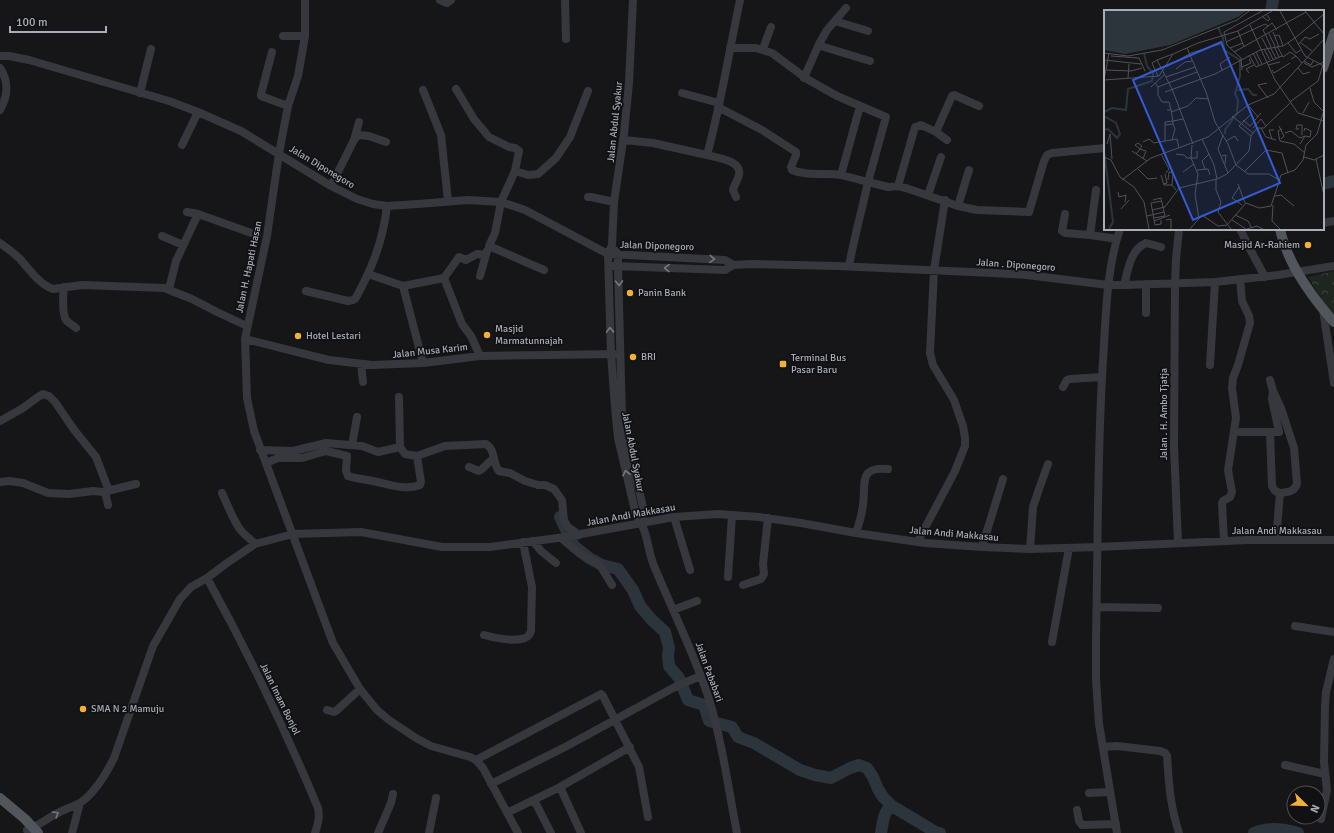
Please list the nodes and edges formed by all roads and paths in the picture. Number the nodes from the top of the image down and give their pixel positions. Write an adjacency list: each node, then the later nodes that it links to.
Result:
1 (305, 0): 13 (street, Jalan H. Hapati Hasan)
2 (440, 0): 3 (street)
3 (451, 0)
4 (565, 0): 14 (street)
5 (633, 0): 40 (street, Jalan Abdul Syakur)
6 (740, 0): 16 (street)
7 (846, 8): 8 (street)
8 (835, 21): 10 (street); 15 (street)
9 (771, 27): 18 (street)
10 (868, 31)
11 (1334, 33): 20 (main road)
12 (282, 36): 13 (street)
13 (304, 36): 32 (street, Jalan H. Hapati Hasan)
14 (566, 40)
15 (818, 44): 22 (street); 25 (street)
16 (730, 48): 18 (street); 31 (street)
17 (151, 49): 29 (street)
18 (763, 50): 25 (street)
19 (272, 52): 32 (street)
20 (1331, 54): 23 (main road)
21 (0, 56): 29 (street, Jalan Diponegoro)
22 (870, 61)
23 (1324, 66)
24 (0, 68): 35 (street)
25 (804, 78): 33 (street)
26 (456, 89): 49 (street)
27 (423, 90): 58 (street)
28 (588, 91): 49 (street)
29 (140, 93): 36 (street, Jalan Diponegoro)
30 (682, 93): 31 (street)
31 (718, 105): 46 (street); 50 (street)
32 (288, 106): 45 (street, Jalan H. Hapati Hasan)
33 (860, 106): 50 (street); 51 (street)
34 (979, 106): 38 (street)
35 (0, 110)
36 (198, 112): 43 (street); 45 (street, Jalan Diponegoro)
37 (359, 122): 39 (street)
38 (936, 132): 41 (street); 53 (street)
39 (354, 140): 42 (street); 52 (street)
40 (624, 140): 46 (street); 60 (street, Jalan Abdul Syakur)
41 (947, 140)
42 (386, 142)
43 (182, 145)
44 (1104, 148): 63 (street)
45 (279, 153): 52 (street, Jalan Diponegoro); 110 (street, Jalan H. Hapati Hasan)
46 (707, 155): 57 (street)
47 (941, 157): 55 (street)
48 (969, 170): 63 (street)
49 (515, 171): 59 (street)
50 (841, 175): 51 (street)
51 (868, 182): 53 (street); 87 (street)
52 (331, 186): 62 (street, Jalan Diponegoro)
53 (898, 186): 55 (street)
54 (1096, 190): 74 (street)
55 (928, 195): 61 (street)
56 (588, 197): 60 (street)
57 (736, 198)
58 (448, 201): 59 (street, Jalan Diponegoro); 62 (street, Jalan Diponegoro)
59 (501, 202): 80 (street); 82 (street, Jalan Diponegoro)
60 (614, 202): 79 (street, Jalan Abdul Syakur)
61 (944, 203): 63 (street); 91 (street)
62 (387, 206): 93 (street)
63 (958, 206)
64 (186, 212): 65 (street)
65 (198, 214): 73 (street); 78 (street)
66 (1064, 214): 74 (street)
67 (1334, 221): 68 (street)
68 (1324, 222)
69 (1120, 230): 76 (street)
70 (1179, 230): 100 (street, Jalan . H. Ambo Tjatja)
71 (1241, 230): 95 (street)
72 (1280, 230): 92 (main road)
73 (257, 235)
74 (1090, 235): 76 (street)
75 (162, 236): 78 (street)
76 (1117, 239): 101 (street)
77 (0, 244): 104 (street)
78 (183, 245): 105 (street)
79 (612, 245): 82 (street, Jalan Abdul Syakur); 83 (street)
80 (489, 246): 84 (street); 90 (street)
81 (1161, 247): 102 (street)
82 (608, 254): 83 (street, Jalan Diponegoro); 86 (street, Jalan Abdul Syakur)
83 (618, 254): 85 (street, Jalan Diponegoro, one-way to 85); 89 (street, Jalan Abdul Syakur)
84 (485, 255): 94 (street); 96 (street)
85 (732, 265): 87 (street, Jalan . Diponegoro); 89 (street, one-way to 89)
86 (608, 266): 89 (street); 113 (street, Jalan Abdul Syakur, one-way to 86)
87 (849, 266): 91 (street, Jalan . Diponegoro)
88 (1334, 266): 92 (street, Jalan . Diponegoro)
89 (618, 267): 114 (street, Jalan Abdul Syakur, one-way to 114)
90 (544, 270)
91 (934, 270): 101 (street, Jalan . Diponegoro); 157 (street)
92 (1297, 271): 95 (street, Jalan . Diponegoro); 107 (main road)
93 (368, 274): 103 (street); 106 (street)
94 (480, 276)
95 (1265, 276): 97 (street, Jalan . Diponegoro)
96 (444, 278): 103 (street); 115 (street)
97 (1240, 279): 98 (street, Jalan . Diponegoro); 155 (street)
98 (1215, 282): 100 (street, Jalan . Diponegoro); 118 (street)
99 (1146, 284): 100 (street, Jalan . Diponegoro); 102 (street, Jalan . Diponegoro); 108 (street)
100 (1175, 284): 158 (street, Jalan . H. Ambo Tjatja)
101 (1108, 285): 102 (street, Jalan . Diponegoro); 119 (street)
102 (1124, 285)
103 (403, 286): 116 (street)
104 (64, 287): 105 (street); 111 (street)
105 (169, 290): 110 (street)
106 (306, 291)
107 (1323, 310): 109 (main road); 122 (street)
108 (1146, 313)
109 (1334, 322)
110 (247, 326): 112 (street, Jalan H. Hapati Hasan)
111 (76, 328)
112 (245, 339): 117 (street, Jalan Musa Karim); 132 (street, Jalan H. Hapati Hasan)
113 (611, 354): 114 (street, Jalan Musa Karim); 115 (street, Jalan Musa Karim); 148 (street, Jalan Abdul Syakur, one-way to 113)
114 (620, 354): 148 (street, Jalan Abdul Syakur)
115 (480, 356): 116 (street, Jalan Musa Karim)
116 (423, 363): 117 (street, Jalan Musa Karim)
117 (361, 364): 121 (street)
118 (1210, 365)
119 (1102, 377): 123 (street); 161 (street)
120 (1270, 380): 127 (street)
121 (363, 382)
122 (1334, 383)
123 (1063, 387)
124 (399, 397): 130 (street)
125 (357, 417): 131 (street)
126 (0, 421): 141 (street)
127 (1283, 431): 129 (street); 143 (street)
128 (1240, 432): 129 (street)
129 (1270, 432): 143 (street)
130 (400, 447): 131 (street); 133 (street)
131 (348, 449): 132 (street); 132 (street); 133 (street)
132 (263, 456): 150 (street, Jalan H. Hapati Hasan)
133 (417, 456): 134 (street)
134 (492, 460): 136 (street); 151 (street)
135 (1048, 464): 162 (street)
136 (469, 467)
137 (888, 469): 149 (street)
138 (1002, 479): 160 (street)
139 (0, 482): 141 (street)
140 (136, 484): 141 (street)
141 (107, 491): 144 (street)
142 (222, 493): 159 (street)
143 (1280, 494): 152 (street)
144 (108, 505)
145 (732, 515): 146 (street, Jalan Andi Makkasau); 147 (street, Jalan Andi Makkasau); 166 (street)
146 (674, 517): 148 (street, Jalan Andi Makkasau); 165 (street)
147 (768, 518): 149 (street, Jalan Andi Makkasau); 168 (street)
148 (642, 523): 151 (street, Jalan Andi Makkasau); 173 (street, Jalan Pababari)
149 (856, 533): 157 (street, Jalan Andi Makkasau)
150 (293, 534): 156 (street, Jalan Andi Makkasau); 159 (street, Jalan Andi Makkasau); 180 (street, Jalan H. Hapati Hasan)
151 (570, 536): 154 (street, Jalan Andi Makkasau); 169 (street)
152 (1276, 540): 153 (street, Jalan Andi Makkasau); 155 (street, Jalan Andi Makkasau)
153 (1334, 540)
154 (533, 541): 156 (street, Jalan Andi Makkasau); 164 (street)
155 (1224, 541): 158 (street, Jalan Andi Makkasau)
156 (523, 542): 176 (street)
157 (918, 542): 160 (street, Jalan Andi Makkasau)
158 (1178, 543): 161 (street, Jalan Andi Makkasau)
159 (255, 544): 167 (street, Jalan Andi Makkasau)
160 (982, 547): 162 (street, Jalan Andi Makkasau)
161 (1098, 547): 163 (street, Jalan Andi Makkasau); 171 (street)
162 (1030, 548): 163 (street, Jalan Andi Makkasau)
163 (1069, 548): 177 (street)
164 (556, 564)
165 (690, 570)
166 (728, 577)
167 (207, 578): 197 (street, Jalan Andi Makkasau); 205 (street, Jalan Imam Bonjol)
168 (743, 584)
169 (612, 585)
170 (698, 601): 173 (street)
171 (1097, 607): 172 (street); 184 (street)
172 (1158, 608)
173 (673, 610): 179 (street, Jalan Pababari)
174 (1295, 626): 175 (street)
175 (1334, 632)
176 (484, 635)
177 (1052, 642)
178 (1334, 659): 187 (street)
179 (700, 676): 182 (street); 211 (street, Jalan Pababari)
180 (360, 689): 181 (street); 185 (street, Jalan H. Hapati Hasan)
181 (327, 710)
182 (616, 719): 183 (street); 185 (street); 188 (street)
183 (630, 747): 189 (street); 201 (street)
184 (1103, 747): 190 (street); 213 (street)
185 (476, 760): 188 (street)
186 (1285, 765): 187 (street)
187 (1325, 774): 193 (street)
188 (491, 784): 200 (street)
189 (560, 787): 196 (street); 210 (street)
190 (1110, 792): 191 (street); 202 (street)
191 (1088, 793)
192 (393, 794): 206 (street)
193 (1326, 794)
194 (0, 798): 203 (main road)
195 (436, 798): 207 (street)
196 (534, 800): 200 (street); 209 (street)
197 (80, 803): 203 (street, one-way to 197); 204 (street)
198 (0, 806): 203 (main road)
199 (1077, 810): 202 (street)
200 (507, 813): 208 (street)
201 (648, 817)
202 (1116, 824): 212 (street)
203 (32, 831)
204 (72, 833)
205 (315, 833)
206 (378, 833)
207 (430, 833)
208 (518, 833)
209 (551, 833)
210 (581, 833)
211 (737, 833)
212 (1118, 833)
213 (1179, 833)

